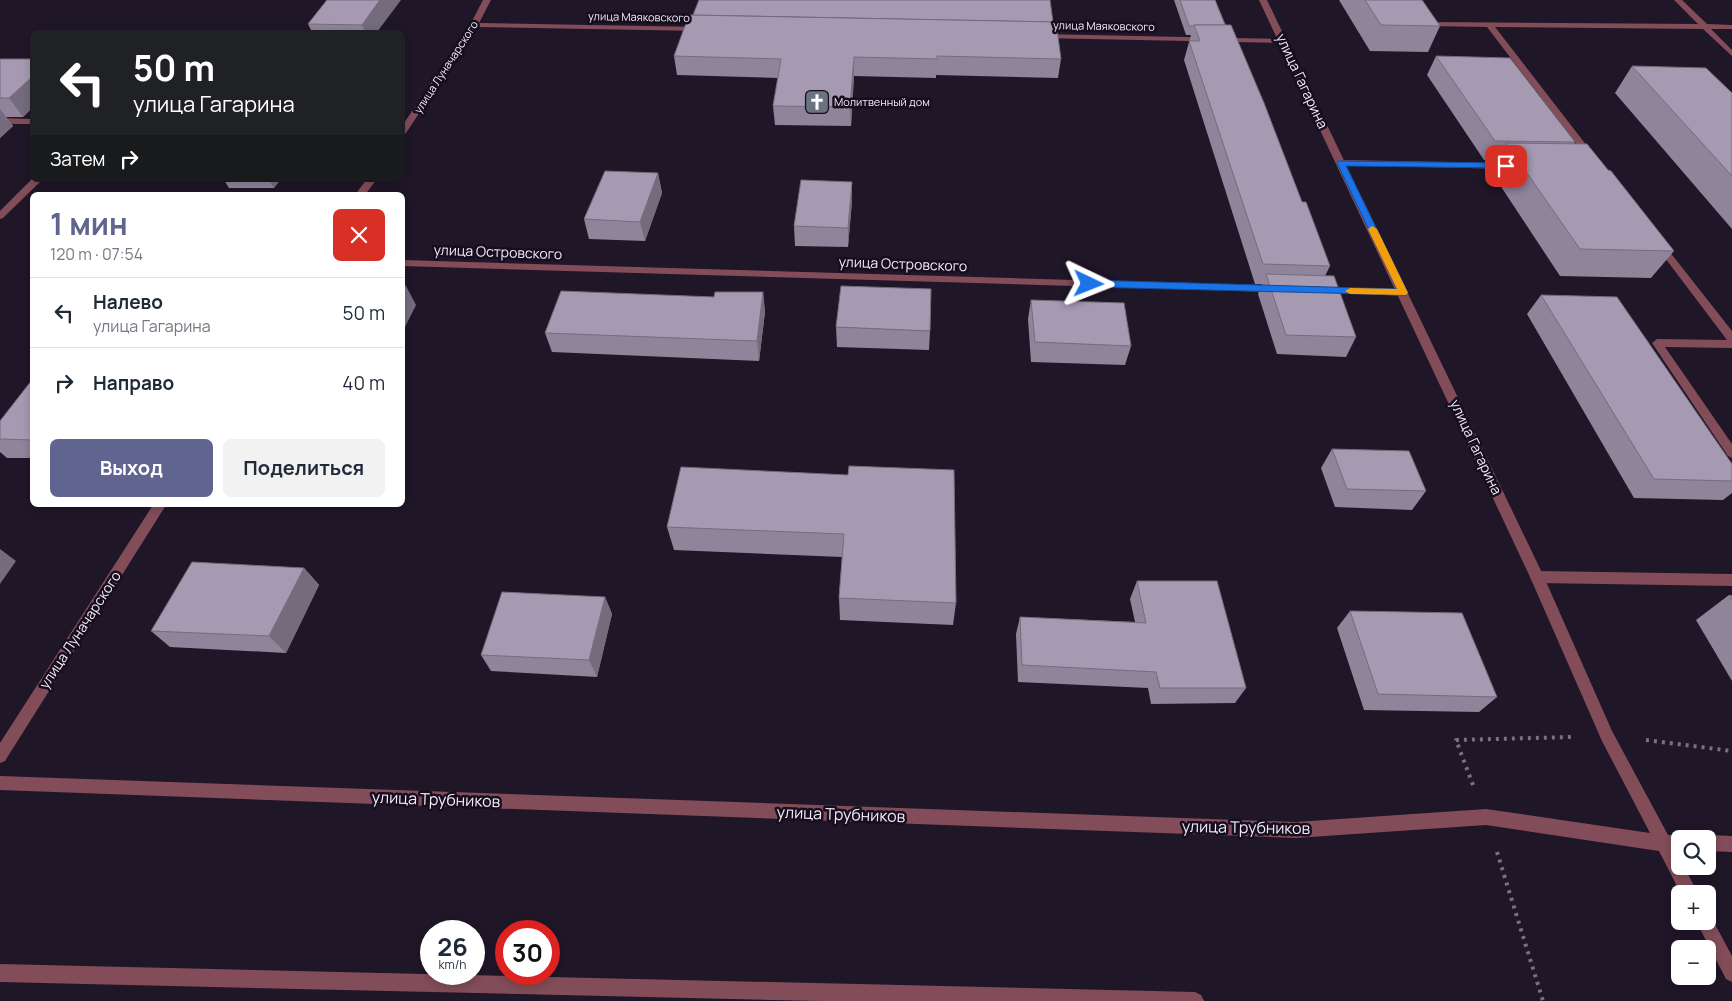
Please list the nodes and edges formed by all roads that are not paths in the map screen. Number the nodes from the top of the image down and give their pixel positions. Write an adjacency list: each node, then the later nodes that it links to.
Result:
1 (487, 0): 5 (street, улица Луначарского)
2 (1263, 0): 11 (street, улица Гагарина)
3 (1414, 0): 6 (street)
4 (1678, 0): 7 (street)
5 (474, 25): 9 (street, улица Маяковского); 15 (street, улица Луначарского)
6 (1490, 25): 7 (street); 18 (street)
7 (1705, 27): 8 (street); 12 (street)
8 (1732, 27)
9 (714, 30)
10 (1033, 36): 11 (street, улица Маяковского)
11 (1283, 41): 16 (street, улица Гагарина)
12 (1732, 54)
13 (0, 121): 14 (street)
14 (30, 122)
15 (405, 130)
16 (1341, 163): 17 (street); 25 (street, улица Гагарина)
17 (1521, 166)
18 (1599, 168)
19 (35, 182): 20 (street)
20 (0, 216)
21 (1654, 238): 26 (street)
22 (405, 263): 23 (street, улица Островского)
23 (1284, 289)
24 (1314, 290): 25 (street)
25 (1403, 293): 30 (street, улица Гагарина)
26 (1732, 339)
27 (1732, 344): 28 (street)
28 (1732, 453)
29 (159, 507): 32 (street, улица Луначарского)
30 (1537, 577): 31 (street); 34 (street, улица Гагарина)
31 (1732, 580)
32 (0, 756)
33 (0, 783): 34 (street, улица Трубников)
34 (1662, 843): 35 (street, улица Трубников); 38 (street, улица Гагарина)
35 (1671, 843)
36 (1716, 843): 37 (street)
37 (1732, 844)
38 (1685, 885)
39 (1709, 930): 41 (street)
40 (0, 972): 42 (street)
41 (1732, 973)
42 (1196, 1001)

